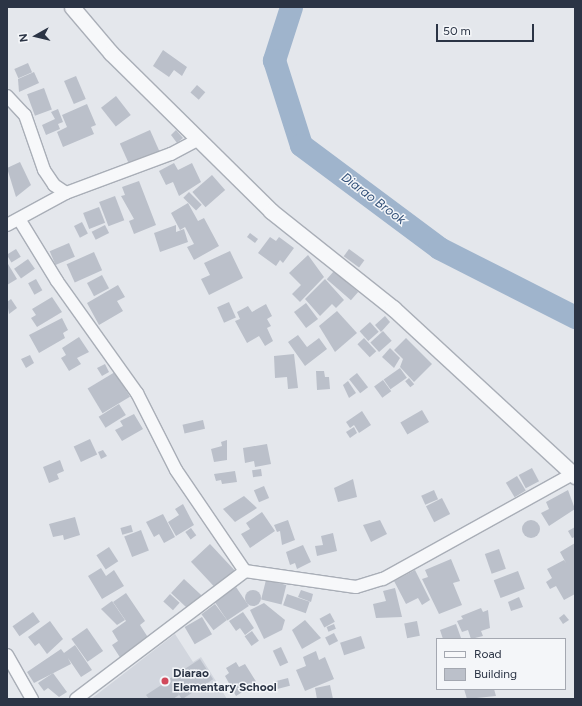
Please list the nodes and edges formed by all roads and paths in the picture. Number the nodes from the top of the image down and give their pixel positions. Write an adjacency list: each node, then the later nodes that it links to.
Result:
1 (72, 7): 3 (street)
2 (7, 96): 4 (street)
3 (199, 139): 4 (street); 7 (street)
4 (66, 193): 5 (street)
5 (19, 219): 6 (street); 8 (street)
6 (7, 225)
7 (574, 475): 8 (street)
8 (245, 571): 11 (street)
9 (7, 655): 10 (street)
10 (32, 699)
11 (76, 699)

